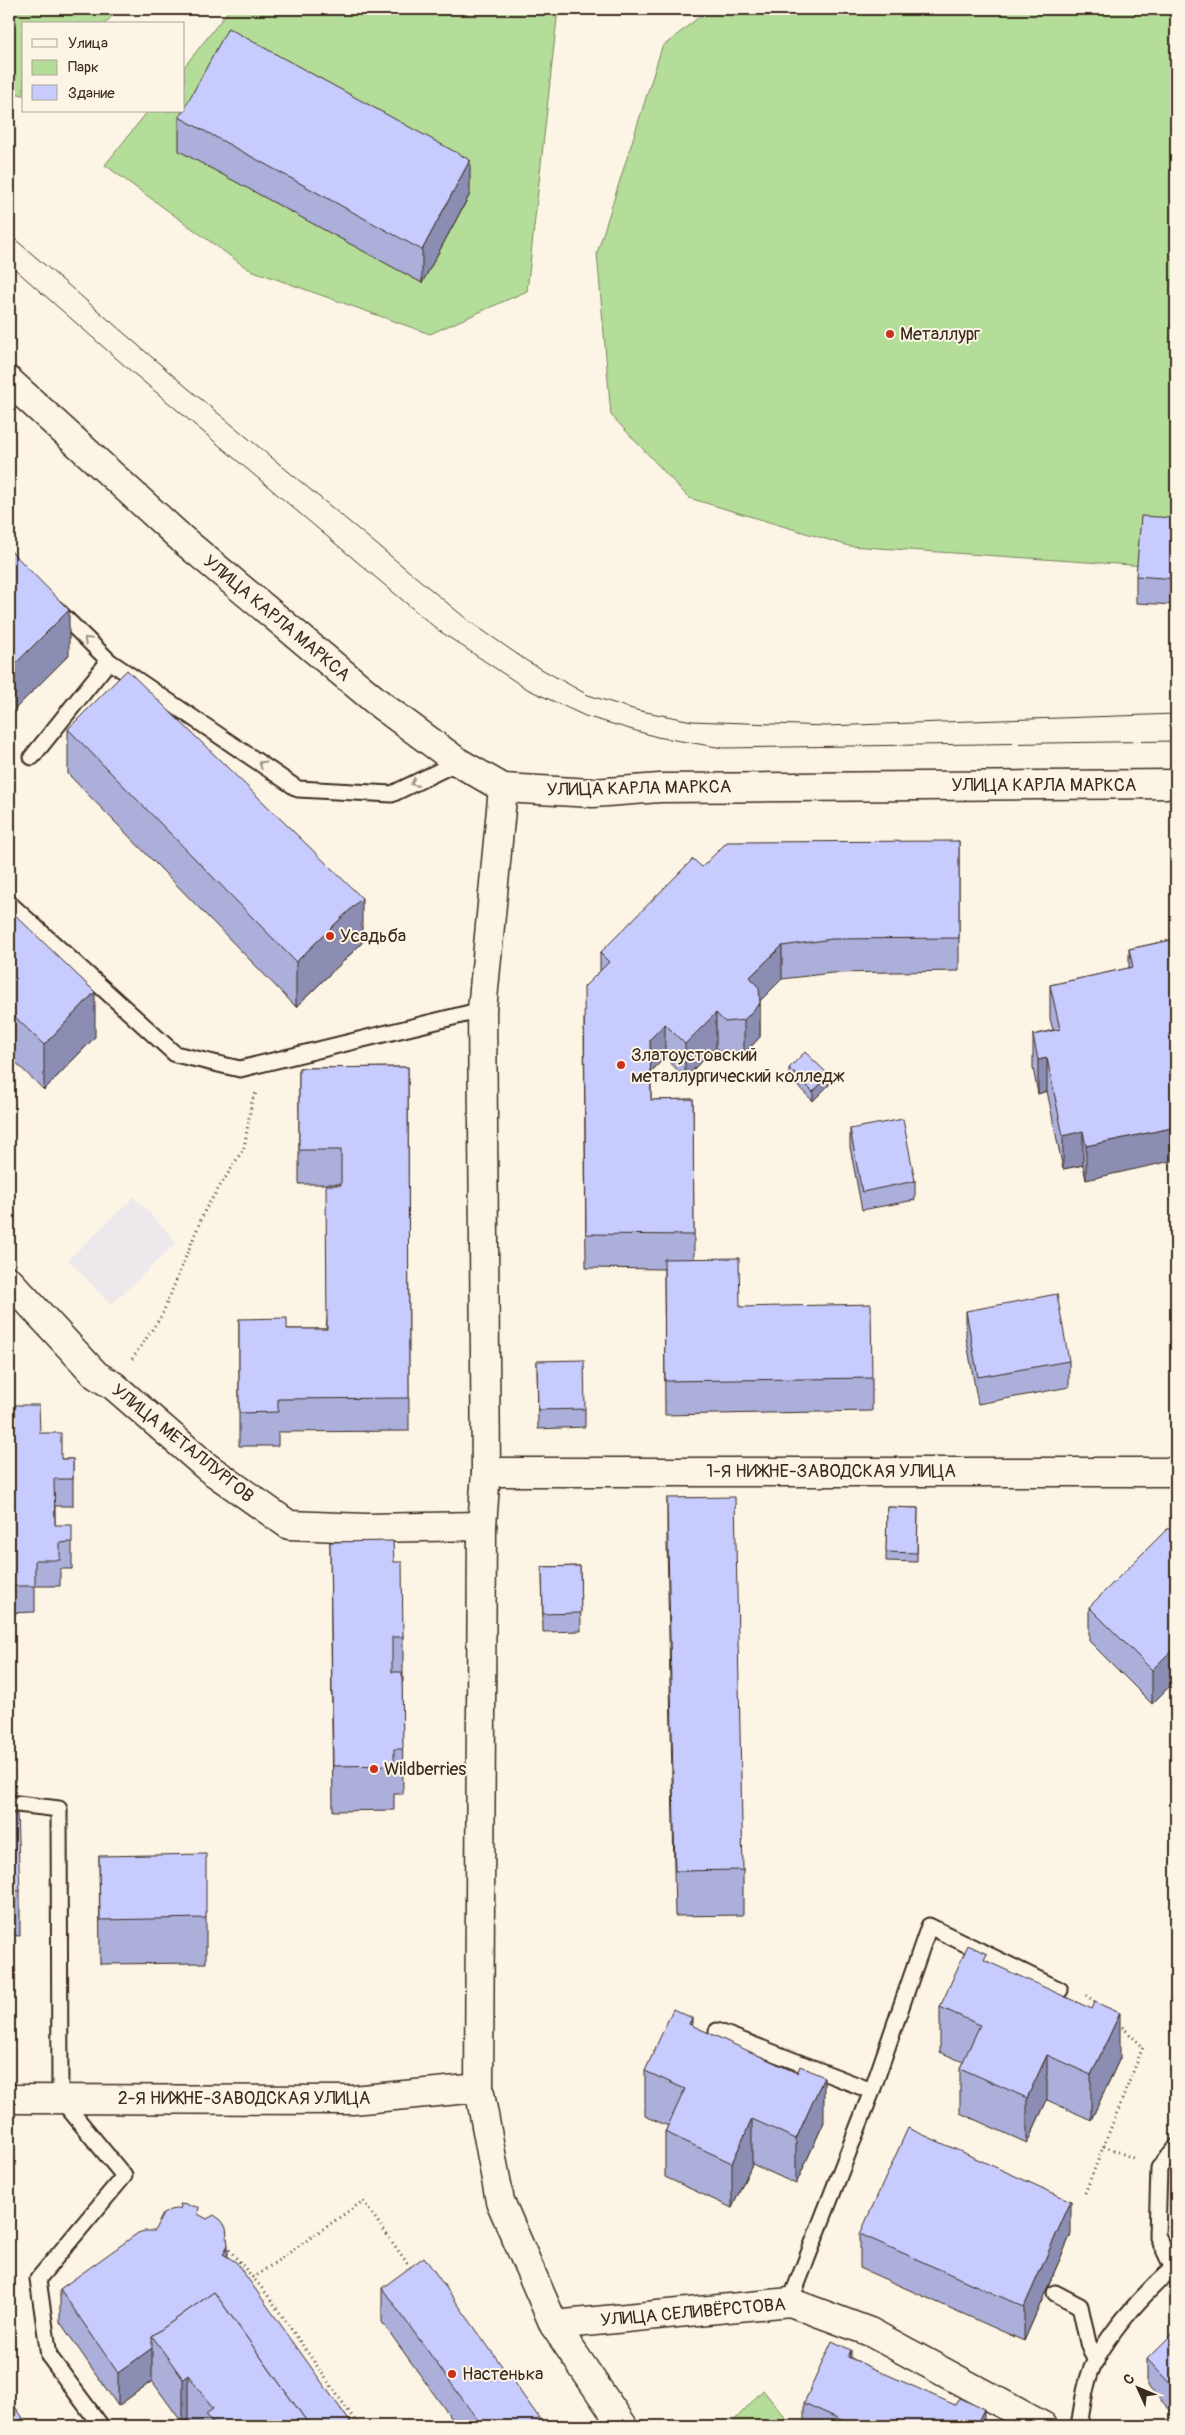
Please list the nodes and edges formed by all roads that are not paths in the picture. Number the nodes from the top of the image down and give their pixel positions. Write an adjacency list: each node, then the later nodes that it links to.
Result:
1 (9, 381): 5 (main road, УЛИЦА КАРЛА МАРКСА)
2 (42, 596): 3 (lane, one-way to 2)
3 (109, 661): 4 (lane); 5 (lane, one-way to 3)
4 (32, 757)
5 (458, 762): 7 (main road, УЛИЦА КАРЛА МАРКСА)
6 (1176, 784): 7 (main road, УЛИЦА КАРЛА МАРКСА)
7 (503, 788): 9 (main road)
8 (9, 903): 9 (lane)
9 (482, 1010): 11 (main road)
10 (9, 1281): 13 (main road, УЛИЦА МЕТАЛЛУРГОВ)
11 (486, 1472): 12 (main road, 1-Я НИЖНЕ-ЗАВОДСКАЯ УЛИЦА); 13 (main road)
12 (1176, 1472)
13 (482, 1526): 17 (main road)
14 (9, 1803): 19 (lane)
15 (1060, 1990): 18 (lane)
16 (717, 2031): 18 (lane)
17 (479, 2088): 19 (main road, 2-Я НИЖНЕ-ЗАВОДСКАЯ УЛИЦА); 25 (main road)
18 (872, 2092): 24 (lane)
19 (60, 2098): 20 (main road, 2-Я НИЖНЕ-ЗАВОДСКАЯ УЛИЦА); 27 (lane)
20 (9, 2099)
21 (1176, 2146): 22 (lane)
22 (1175, 2272): 26 (lane)
23 (1055, 2293): 26 (lane)
24 (790, 2302): 25 (main road, УЛИЦА СЕЛИВЁРСТОВА); 29 (main road, УЛИЦА СЕЛИВЁРСТОВА)
25 (554, 2325): 28 (main road)
26 (1096, 2362): 30 (lane)
27 (100, 2426)
28 (623, 2426)
29 (1043, 2426)
30 (1079, 2426)

